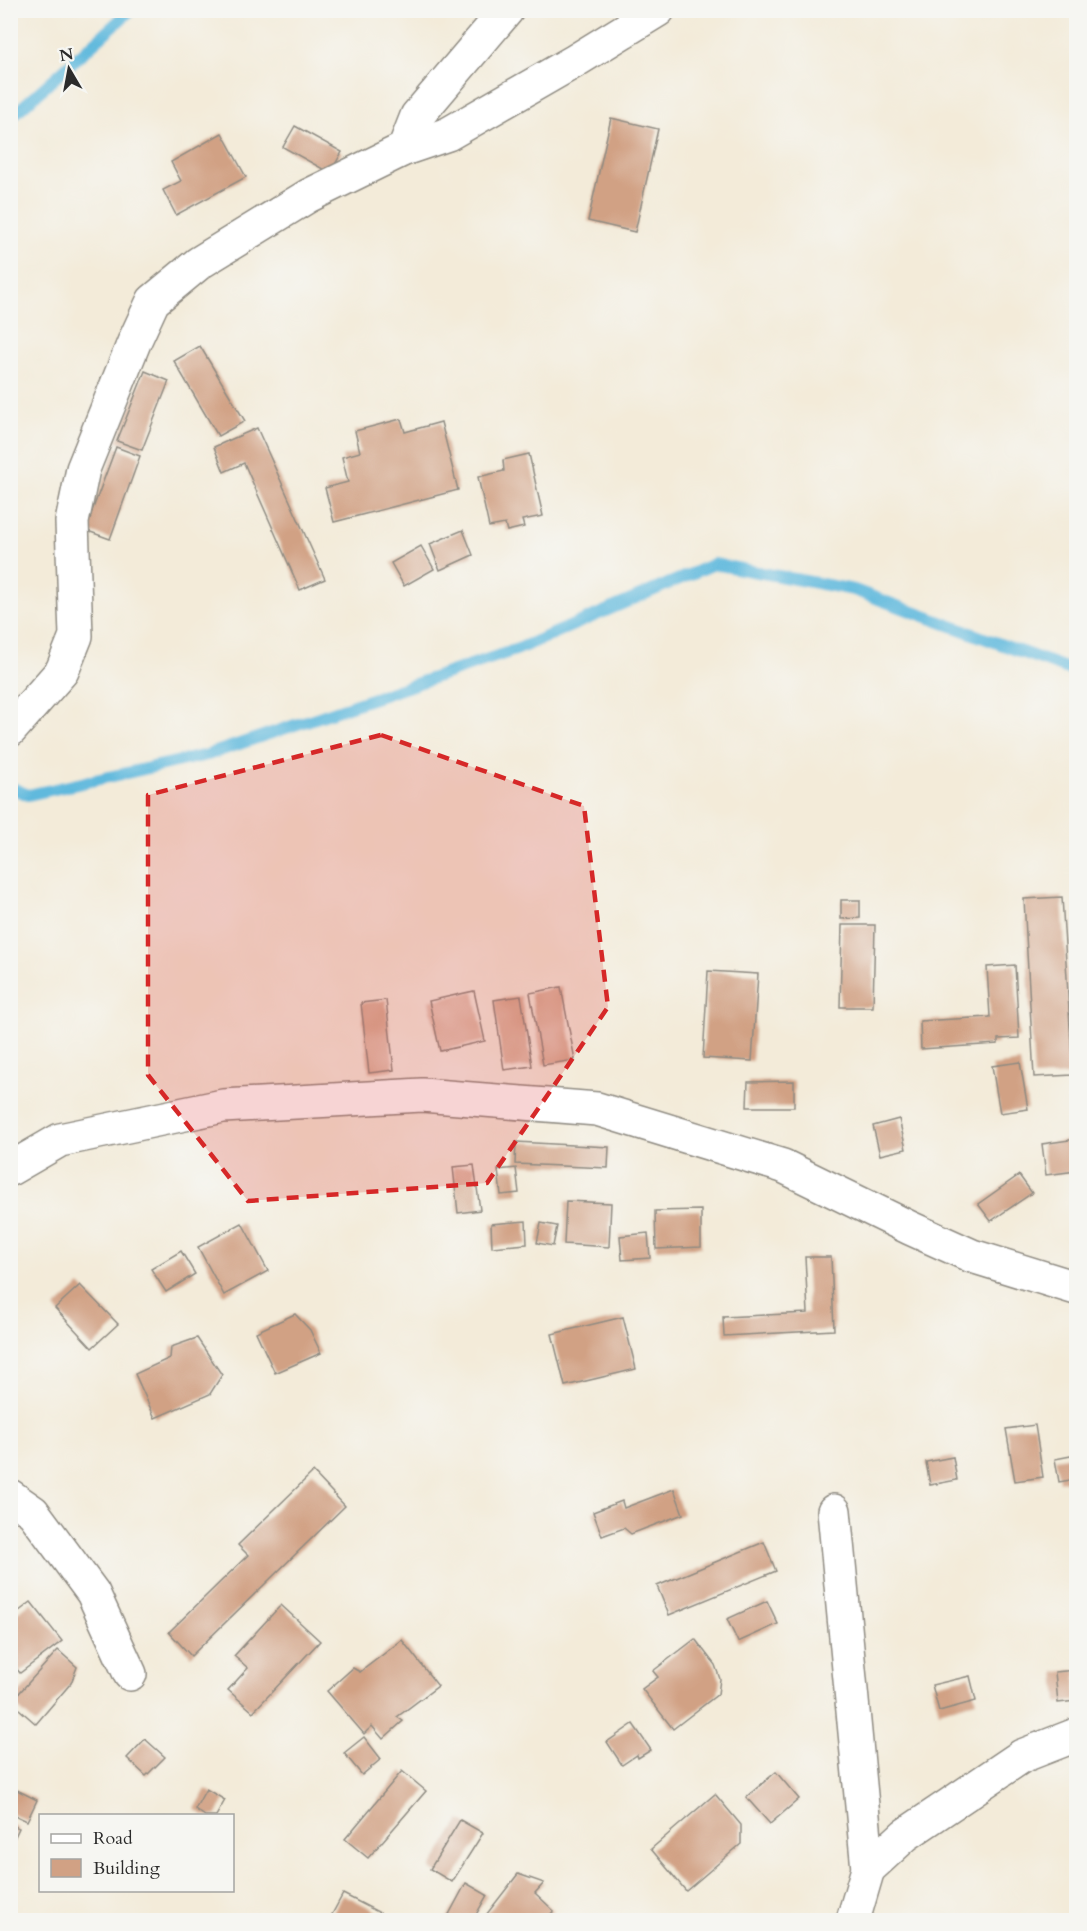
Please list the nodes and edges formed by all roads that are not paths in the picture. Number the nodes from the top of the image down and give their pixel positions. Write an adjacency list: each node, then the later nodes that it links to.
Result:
1 (507, 10): 3 (street)
2 (658, 10): 3 (street)
3 (404, 149): 4 (street)
4 (10, 730)
5 (10, 1169): 6 (street)
6 (1077, 1288)
7 (10, 1496): 9 (street)
8 (834, 1511): 11 (street)
9 (130, 1674)
10 (1077, 1735): 11 (street)
11 (868, 1869): 12 (street)
12 (853, 1920)

